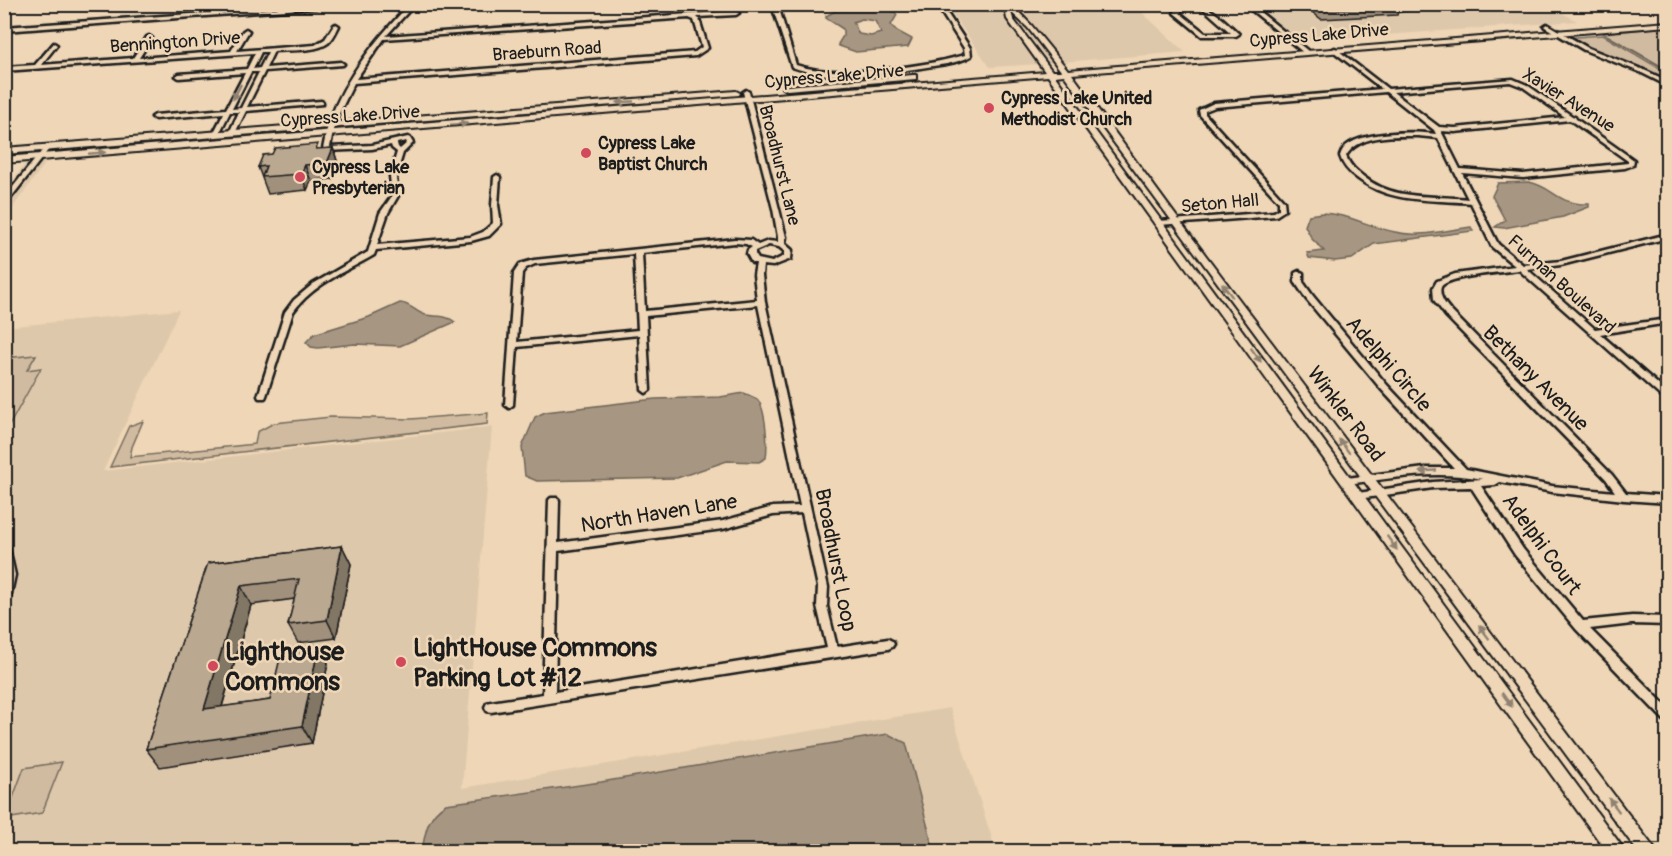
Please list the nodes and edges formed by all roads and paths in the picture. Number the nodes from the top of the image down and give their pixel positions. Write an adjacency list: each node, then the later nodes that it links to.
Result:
1 (366, 4): 9 (street)
2 (413, 4): 20 (street)
3 (850, 4): 37 (street)
4 (938, 4): 37 (street)
5 (1007, 4): 31 (main road, Winkler Road); 34 (main road, Winkler Road)
6 (1184, 4): 7 (street)
7 (1190, 4)
8 (1246, 4): 22 (street)
9 (331, 6): 16 (street)
10 (736, 13): 11 (street)
11 (689, 16): 20 (street); 38 (street, Braeburn Road)
12 (1668, 17): 15 (main road, Cypress Lake Drive)
13 (1668, 24): 18 (main road, Cypress Lake Drive)
14 (336, 26): 23 (street, Bennington Drive)
15 (1547, 26): 18 (street); 22 (main road, Cypress Lake Drive)
16 (4, 29)
17 (246, 31): 27 (street)
18 (1558, 33): 24 (main road, Cypress Lake Drive); 39 (street)
19 (149, 38): 28 (street)
20 (381, 38): 38 (street)
21 (54, 45): 30 (street)
22 (1298, 45): 26 (street); 31 (main road, Cypress Lake Drive)
23 (272, 50): 25 (street, Bennington Drive); 33 (street)
24 (1335, 50): 26 (main road, Cypress Lake Drive); 40 (street, Furman Boulevard)
25 (259, 51): 27 (street, Bennington Drive); 35 (street)
26 (1306, 52): 31 (main road, Cypress Lake Drive)
27 (233, 53): 28 (street, Bennington Drive)
28 (135, 60): 30 (street, Bennington Drive)
29 (341, 64): 33 (street)
30 (36, 67): 32 (street, Bennington Drive)
31 (1063, 68): 34 (main road, Cypress Lake Drive); 60 (main road, Winkler Road)
32 (4, 69)
33 (262, 70): 35 (street); 43 (street)
34 (1048, 70): 37 (main road, Cypress Lake Drive); 57 (main road, Winkler Road)
35 (248, 71): 36 (street); 44 (street, one-way to 44)
36 (179, 76)
37 (893, 78): 41 (main road, Cypress Lake Drive); 41 (main road, Cypress Lake Drive)
38 (351, 81): 47 (street)
39 (1668, 84)
40 (1387, 89): 46 (street, Xavier Avenue); 48 (street, Furman Boulevard); 63 (street, Xavier Avenue)
41 (747, 96): 47 (main road, Cypress Lake Drive); 67 (street, Broadhurst Lane)
42 (321, 103): 43 (street)
43 (243, 110): 44 (street); 49 (street)
44 (228, 111): 45 (street); 50 (street)
45 (155, 117)
46 (1573, 118): 48 (street); 58 (street, Xavier Avenue)
47 (331, 129): 49 (main road, Cypress Lake Drive); 51 (street); 55 (main road, Cypress Lake Drive, one-way to 47)
48 (1439, 132): 58 (street, Furman Boulevard); 61 (street)
49 (232, 133): 50 (main road, Cypress Lake Drive)
50 (216, 134): 52 (main road, Cypress Lake Drive)
51 (394, 142): 54 (street); 54 (street)
52 (47, 148): 53 (main road, Cypress Lake Drive); 55 (street)
53 (4, 151)
54 (400, 152): 69 (street)
55 (39, 157): 56 (main road, Cypress Lake Drive); 62 (street)
56 (4, 160)
57 (1117, 165): 60 (main road); 65 (main road, Winkler Road)
58 (1458, 171): 61 (street, Furman Boulevard)
59 (497, 177): 69 (street)
60 (1161, 201): 64 (main road, Winkler Road)
61 (1472, 201): 72 (street, Furman Boulevard)
62 (4, 203)
63 (1282, 210): 64 (street, Seton Hall)
64 (1176, 222): 65 (street, Seton Hall); 85 (main road, Winkler Road, one-way to 64)
65 (1159, 223): 86 (main road, Winkler Road, one-way to 86)
66 (1668, 236): 72 (street)
67 (781, 245): 68 (street); 71 (street)
68 (756, 247): 70 (street); 71 (street, Broadhurst Loop)
69 (374, 248): 81 (street)
70 (638, 252): 75 (street); 79 (street)
71 (760, 263): 74 (street, Broadhurst Loop)
72 (1521, 268): 78 (street, Furman Boulevard); 91 (street, Bethany Avenue)
73 (1299, 273): 84 (street, Adelphi Circle)
74 (761, 302): 75 (street); 94 (street, Broadhurst Loop)
75 (641, 314): 77 (street)
76 (1668, 321): 78 (street)
77 (642, 332): 79 (street); 80 (street)
78 (1594, 333): 82 (street, Furman Boulevard)
79 (514, 345): 83 (street)
80 (646, 390)
81 (262, 396)
82 (1668, 398)
83 (509, 405)
84 (1463, 472): 85 (street, one-way to 85); 87 (street)
85 (1368, 478): 86 (street); 89 (main road, Winkler Road)
86 (1347, 481): 90 (main road, Winkler Road)
87 (1506, 481): 88 (street); 91 (street)
88 (1474, 483): 89 (street); 99 (street, Adelphi Court)
89 (1379, 493): 90 (street); 106 (main road, Winkler Road, one-way to 89)
90 (1358, 495): 105 (main road, Winkler Road, one-way to 105)
91 (1624, 497): 93 (street)
92 (554, 500): 96 (street)
93 (1668, 500)
94 (807, 509): 96 (street, North Haven Lane); 101 (street, Broadhurst Loop)
95 (4, 548): 97 (street)
96 (552, 548): 102 (street)
97 (4, 603)
98 (1668, 621): 99 (street, Adelphi Court)
99 (1580, 626): 104 (street, Adelphi Court)
100 (888, 644): 101 (street)
101 (833, 652): 102 (street, Broadhurst Loop)
102 (549, 697): 103 (street, Broadhurst Loop)
103 (491, 707)
104 (1668, 716)
105 (1618, 852)
106 (1649, 852)

